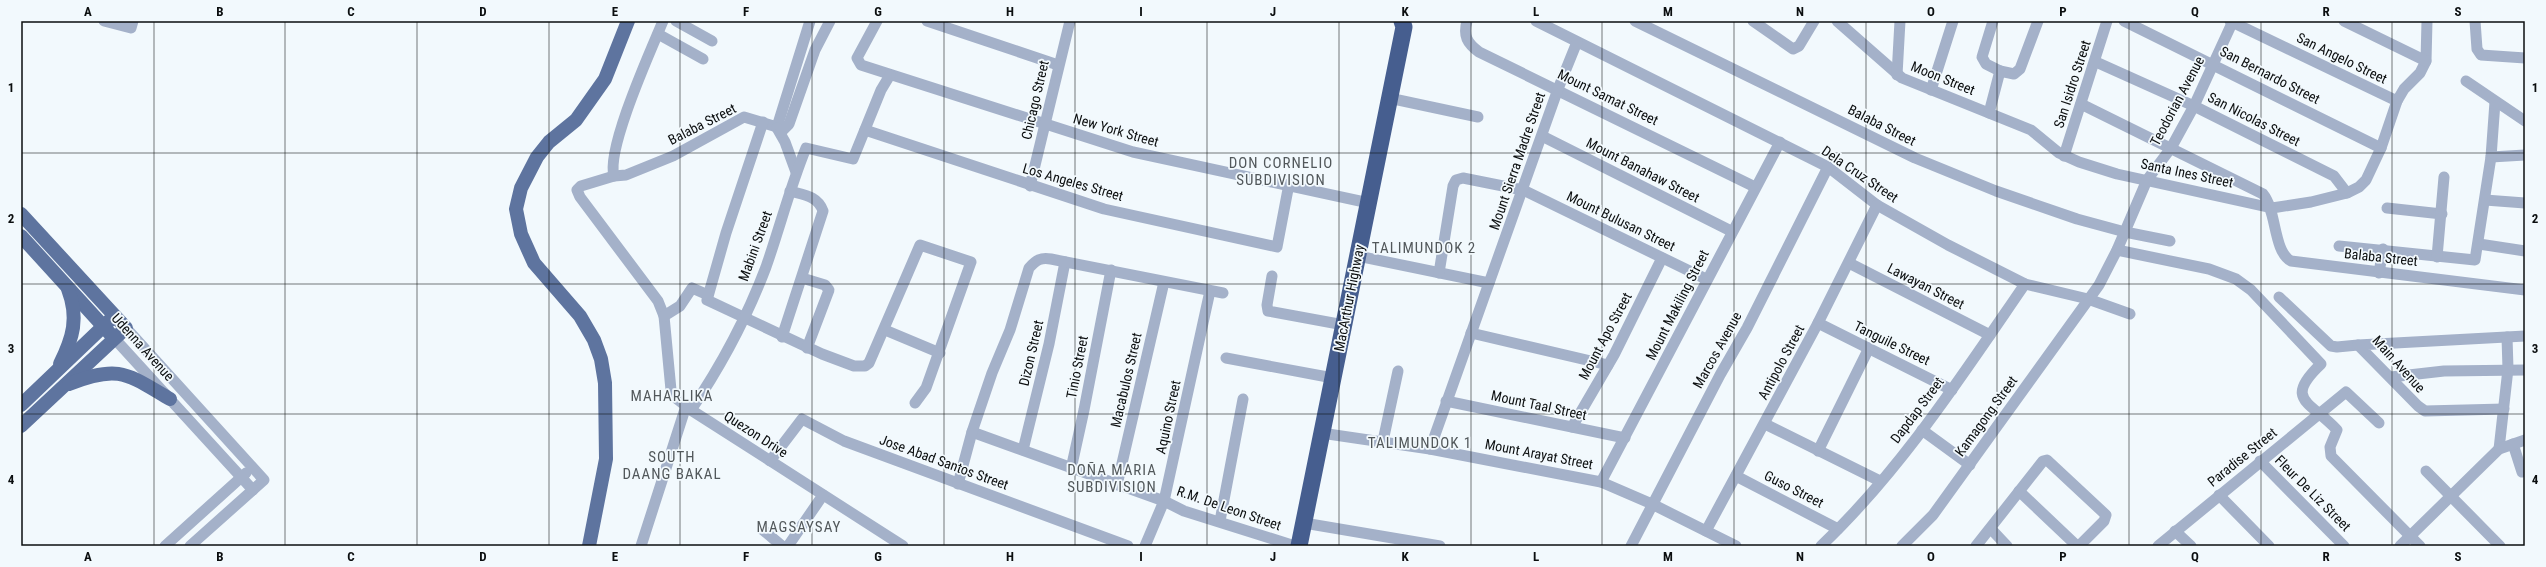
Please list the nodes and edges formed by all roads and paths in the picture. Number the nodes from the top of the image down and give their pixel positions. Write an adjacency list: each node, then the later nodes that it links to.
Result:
1 (104, 21): 27 (street)
2 (628, 21): 197 (main road)
3 (663, 21): 28 (street)
4 (676, 21): 29 (street)
5 (810, 21): 55 (street)
6 (830, 21): 55 (street)
7 (877, 21): 40 (street, New York Street)
8 (927, 21): 37 (street)
9 (1070, 21): 37 (street, Chicago Street)
10 (1467, 21): 43 (street, Mount Samat Street)
11 (1536, 21): 30 (street, Dela Cruz Street)
12 (1635, 21): 86 (street, Balaba Street)
13 (1753, 21): 14 (street)
14 (1814, 21)
15 (1837, 21): 41 (street, Moon Street)
16 (1900, 21): 41 (street)
17 (1953, 21): 44 (street)
18 (1993, 21): 39 (street)
19 (2038, 21): 39 (street)
20 (2107, 21): 35 (street, San Isidro Street)
21 (2124, 21): 36 (street, San Bernardo Street)
22 (2232, 21): 36 (street, Teodorian Avenue); 46 (street, San Angelo Street)
23 (2344, 21): 34 (street)
24 (2427, 21): 34 (street)
25 (2475, 21): 31 (street)
26 (1405, 23): 45 (highway, MacArthur Highway)
27 (132, 25)
28 (658, 34): 33 (street); 67 (street)
29 (712, 41)
30 (1577, 42): 43 (street, Mount Sierra Madre Street); 59 (street, Dela Cruz Street)
31 (2511, 58): 32 (street); 38 (street)
32 (2525, 58)
33 (703, 59)
34 (2426, 61): 46 (street)
35 (2096, 62): 48 (street, San Isidro Street); 49 (street, San Nicolas Street)
36 (2214, 64): 49 (street, Teodorian Avenue); 61 (street, San Bernardo Street)
37 (1058, 65): 54 (street, Chicago Street)
38 (2525, 68)
39 (2000, 71): 50 (street)
40 (890, 75): 54 (street, New York Street); 56 (street)
41 (1897, 75): 44 (street, Moon Street)
42 (2466, 81): 47 (street)
43 (1558, 89): 58 (street, Mount Sierra Madre Street); 73 (street, Mount Samat Street)
44 (1931, 90): 50 (street, Moon Street)
45 (1389, 98): 51 (street); 78 (highway, MacArthur Highway)
46 (2397, 101): 61 (street)
47 (2495, 102): 52 (street); 64 (street)
48 (2081, 104): 60 (street); 63 (street, San Isidro Street)
49 (2194, 106): 60 (street, Teodorian Avenue); 76 (street, San Nicolas Street)
50 (1990, 113): 57 (street, Moon Street)
51 (1478, 117)
52 (2525, 121)
53 (763, 122): 55 (street, Balaba Street); 67 (street, Balaba Street); 112 (street)
54 (1045, 125): 70 (street, New York Street); 72 (street, Chicago Street)
55 (779, 130): 66 (street)
56 (865, 130): 66 (street, Mabini Street); 72 (street, Los Angeles Street)
57 (2031, 130): 63 (street, Santa Ines Street)
58 (1542, 136): 74 (street, Mount Sierra Madre Street); 85 (street, Mount Banahaw Street)
59 (1780, 142): 65 (street, Dela Cruz Street); 73 (street, Mount Makiling Street)
60 (2172, 148): 69 (street, Teodorian Avenue); 81 (street)
61 (2381, 148): 76 (street)
62 (2525, 155): 64 (street)
63 (2064, 156): 69 (street, Santa Ines Street)
64 (2491, 156): 77 (street)
65 (1828, 167): 80 (street, Dela Cruz Street); 186 (street, Marcos Avenue)
66 (796, 172): 75 (street, Mabini Street)
67 (614, 176): 71 (street, Balaba Street)
68 (2444, 177): 84 (street)
69 (2147, 180): 81 (street, Santa Ines Street); 86 (street, Teodorian Avenue)
70 (1290, 184): 72 (street, Los Angeles Street); 78 (street, New York Street)
71 (581, 186): 117 (street, Quezon Drive)
72 (1030, 186)
73 (1755, 187): 85 (street, Mount Makiling Street)
74 (1523, 190): 96 (street, Mount Bulusan Street); 100 (street, Mount Bulusan Street); 106 (street, Mount Sierra Madre Street)
75 (790, 192): 103 (street); 118 (street, Mabini Street)
76 (2348, 193): 81 (street, Santa Ines Street)
77 (2485, 200): 79 (street); 89 (street)
78 (1368, 203): 94 (highway, MacArthur Highway)
79 (2525, 203)
80 (1877, 205): 98 (street, Antipolo Street); 108 (street, Dela Cruz Street)
81 (2272, 208): 101 (street, Balaba Street)
82 (2387, 208): 84 (street)
83 (21, 214): 116 (main road, Udenna Avenue)
84 (2442, 214): 95 (street)
85 (1731, 231): 104 (street, Mount Makiling Street)
86 (2125, 232): 88 (street, Balaba Street); 92 (street, Teodorian Avenue)
87 (21, 236): 107 (main road, Udenna Avenue)
88 (2170, 241)
89 (2479, 244): 93 (street); 95 (street)
90 (2339, 246): 91 (street)
91 (2383, 249): 95 (street); 101 (street)
92 (2117, 250): 114 (street, Teodorian Avenue); 151 (street)
93 (2525, 251)
94 (1358, 256): 100 (street); 120 (highway, MacArthur Highway)
95 (2437, 257)
96 (1662, 258): 104 (street, Mount Bulusan Street); 135 (street, Mount Apo Street)
97 (1065, 262): 99 (street); 157 (street); 165 (street, Dizon Street)
98 (1849, 263): 119 (street, Antipolo Street); 125 (street, Lawayan Street)
99 (1111, 270): 105 (street); 171 (street, Tinio Street)
100 (1439, 273): 106 (street)
101 (2379, 273): 109 (street, Balaba Street)
102 (1272, 276): 120 (street)
103 (802, 278): 127 (street); 131 (street)
104 (1706, 279): 159 (street, Mount Makiling Street)
105 (1164, 282): 110 (street); 179 (street, Macabulos Street)
106 (1489, 283): 124 (street, Mount Sierra Madre Street)
107 (66, 284): 121 (main road, Udenna Avenue); 139 (main road)
108 (2026, 284): 114 (street, Dela Cruz Street); 125 (street, Dapdap Street)
109 (2525, 290)
110 (1210, 291): 111 (street); 185 (street, Aquino Street)
111 (1223, 293)
112 (708, 295): 117 (street); 118 (street)
113 (2279, 297): 130 (street)
114 (2088, 299): 115 (street, Dela Cruz Street); 169 (street, Kamagong Street)
115 (2130, 314)
116 (115, 316): 121 (main road); 122 (main road, Udenna Avenue)
117 (664, 316): 149 (street, Quezon Drive)
118 (744, 318): 127 (street); 149 (street, Mabini Street)
119 (1818, 323): 132 (street, Tanguile Street); 153 (street, Antipolo Street)
120 (1344, 325): 141 (highway, MacArthur Highway)
121 (104, 326): 129 (main road, Udenna Avenue); 139 (main road)
122 (126, 328): 129 (main road); 170 (street, Udenna Avenue)
123 (885, 330): 131 (street); 133 (street); 133 (street)
124 (1471, 333): 135 (street); 146 (street, Mount Sierra Madre Street)
125 (1990, 335): 143 (street, Dapdap Street)
126 (2525, 336): 128 (street, Main Avenue)
127 (782, 337): 131 (street)
128 (2507, 337): 130 (street, Main Avenue); 136 (street)
129 (114, 338): 142 (main road); 144 (street, Udenna Avenue)
130 (2358, 345): 140 (street, Main Avenue)
131 (807, 348)
132 (1869, 348): 143 (street, Tanguile Street); 166 (street)
133 (940, 353): 147 (street)
134 (1226, 358): 141 (street)
135 (1608, 364): 155 (street, Mount Apo Street)
136 (2508, 369): 137 (street); 140 (street); 150 (street)
137 (2525, 370)
138 (1398, 371): 161 (street)
139 (56, 372): 148 (main road)
140 (2391, 377): 150 (street, Main Avenue)
141 (1333, 378): 158 (highway, MacArthur Highway)
142 (62, 388): 144 (main road); 154 (main road)
143 (1952, 390): 156 (street, Dapdap Street)
144 (170, 399): 175 (street, Udenna Avenue)
145 (1243, 399): 187 (street)
146 (1446, 401): 155 (street, Mount Taal Street); 163 (street, Mount Sierra Madre Street)
147 (915, 403)
148 (21, 405)
149 (689, 408): 167 (street, Quezon Drive); 198 (street, Mabini Street)
150 (2504, 409): 164 (street)
151 (2320, 412): 152 (street, Paradise Street); 168 (street, Paradise Street); 194 (street)
152 (2379, 423)
153 (1765, 424): 166 (street); 174 (street, Antipolo Street)
154 (21, 426)
155 (1572, 427): 159 (street, Mount Taal Street)
156 (1922, 430): 169 (street); 176 (street, Dapdap Street)
157 (972, 432): 165 (street, R.M. De Leon Street); 178 (street)
158 (1321, 433): 161 (street, Mount Arayat Street); 188 (highway, MacArthur Highway)
159 (1625, 438): 177 (street, Mount Makiling Street)
160 (2525, 440): 162 (street)
161 (1384, 441): 163 (street, Mount Arayat Street)
162 (2513, 444): 164 (street); 173 (street)
163 (1430, 449): 177 (street, Mount Arayat Street)
164 (2499, 449): 184 (street)
165 (1023, 450): 171 (street, R.M. De Leon Street)
166 (1818, 451): 176 (street)
167 (770, 461): 178 (street, Jose Abad Santos Street); 182 (street, Quezon Drive)
168 (2260, 461): 183 (street, Paradise Street); 217 (street, Fleur De Liz Street)
169 (1970, 465): 210 (street, Kamagong Street)
170 (253, 467): 175 (street); 180 (street, Udenna Avenue)
171 (1071, 469): 179 (street, R.M. De Leon Street)
172 (2426, 471): 184 (street)
173 (2522, 472)
174 (1736, 476): 189 (street, Guso Street); 192 (street, Antipolo Street)
175 (242, 477): 180 (street, Udenna Avenue); 195 (street)
176 (1880, 481): 189 (street, Dapdap Street)
177 (1601, 482): 186 (street, Mount Arayat Street)
178 (958, 484): 202 (street, Jose Abad Santos Street)
179 (1117, 485): 185 (street, R.M. De Leon Street)
180 (253, 490): 196 (street)
181 (2019, 491): 190 (street); 213 (street); 213 (street)
182 (823, 495): 200 (street); 201 (street, Quezon Drive)
183 (2219, 495): 193 (street, Paradise Street); 216 (street)
184 (2451, 496): 194 (street); 220 (street)
185 (1164, 501): 187 (street, R.M. De Leon Street); 203 (street, Aquino Street)
186 (1652, 504): 192 (street, Mount Arayat Street); 207 (street, Marcos Avenue)
187 (1220, 521): 204 (street, R.M. De Leon Street)
188 (1304, 523): 205 (highway, MacArthur Highway); 206 (street)
189 (1838, 529): 209 (street, Dapdap Street)
190 (1991, 529): 211 (street); 212 (street)
191 (763, 530): 199 (street)
192 (1706, 531): 208 (street, Mount Arayat Street)
193 (2175, 531): 214 (street, Paradise Street); 215 (street)
194 (2410, 536): 218 (street); 219 (street)
195 (165, 546)
196 (190, 546)
197 (589, 546)
198 (641, 546)
199 (782, 546)
200 (788, 546)
201 (903, 546)
202 (1128, 546)
203 (1145, 546)
204 (1296, 546)
205 (1299, 546)
206 (1440, 546)
207 (1631, 546)
208 (1736, 546)
209 (1821, 546)
210 (1902, 546)
211 (1976, 546)
212 (2007, 546)
213 (2078, 546)
214 (2158, 546)
215 (2191, 546)
216 (2269, 546)
217 (2344, 546)
218 (2400, 546)
219 (2420, 546)
220 (2500, 546)

